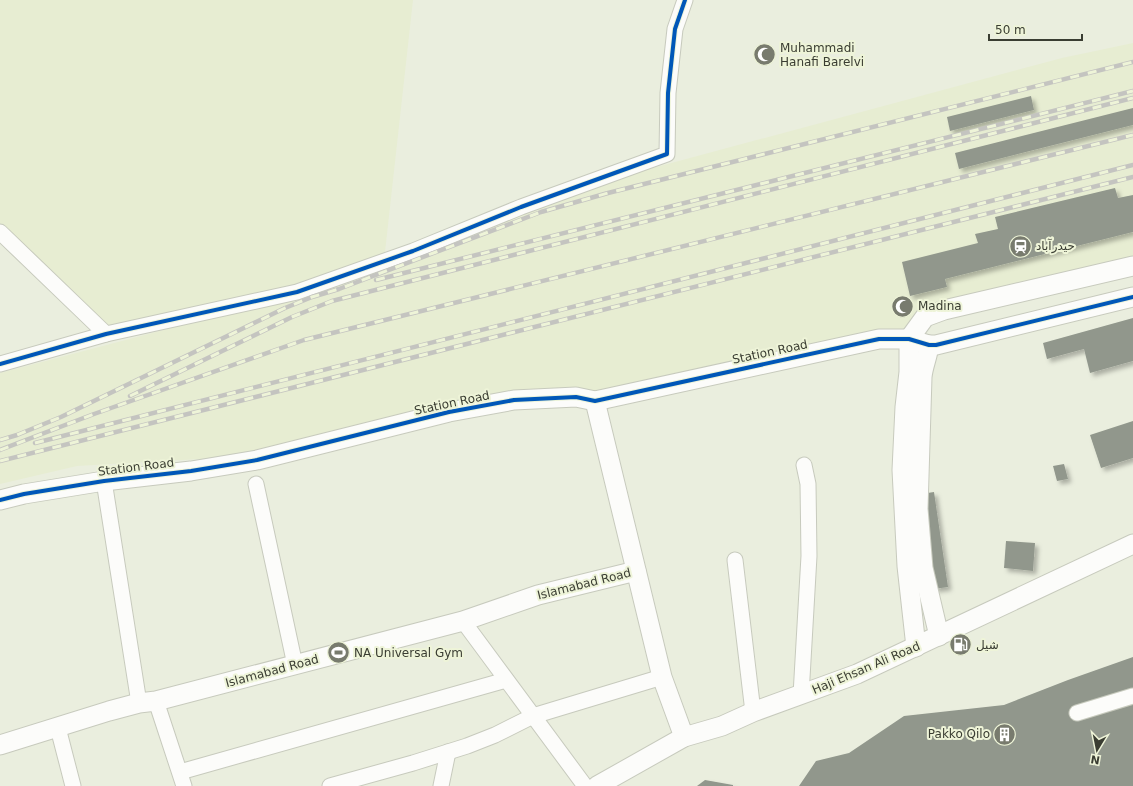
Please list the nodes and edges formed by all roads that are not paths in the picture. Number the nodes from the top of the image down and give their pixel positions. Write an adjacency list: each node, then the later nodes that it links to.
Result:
1 (685, 0): 5 (street)
2 (0, 232): 5 (street)
3 (1133, 266): 6 (street)
4 (1133, 297): 7 (street)
5 (106, 334): 8 (street)
6 (909, 339): 7 (street, Station Road); 9 (street, Station Road); 19 (street)
7 (929, 345): 18 (street)
8 (0, 364)
9 (595, 401): 11 (street, Station Road); 16 (street)
10 (804, 465): 23 (street)
11 (104, 481): 13 (street, Station Road); 25 (street)
12 (256, 484): 20 (street)
13 (0, 500)
14 (1133, 544): 18 (street, Haji Ehsan Ali Road)
15 (735, 560): 26 (street)
16 (636, 571): 17 (street, Islamabad Road); 21 (street)
17 (463, 621): 20 (street, Islamabad Road); 22 (street)
18 (939, 636): 19 (street, Haji Ehsan Ali Road)
19 (916, 647): 23 (street, Haji Ehsan Ali Road)
20 (295, 665): 25 (street, Islamabad Road)
21 (662, 677): 28 (street); 30 (street)
22 (506, 680): 28 (street); 33 (street)
23 (801, 695): 26 (street, Haji Ehsan Ali Road)
24 (1133, 696): 27 (street)
25 (147, 702): 29 (street, Islamabad Road); 33 (street)
26 (753, 712): 30 (street, Haji Ehsan Ali Road)
27 (1077, 713)
28 (533, 716): 32 (street); 37 (street)
29 (58, 728): 31 (street, Islamabad Road); 34 (street)
30 (684, 737): 38 (street, Haji Ehsan Ali Road)
31 (0, 745)
32 (448, 752): 35 (street); 36 (street)
33 (182, 779)
34 (73, 786)
35 (330, 786)
36 (441, 786)
37 (585, 786)
38 (598, 786)

